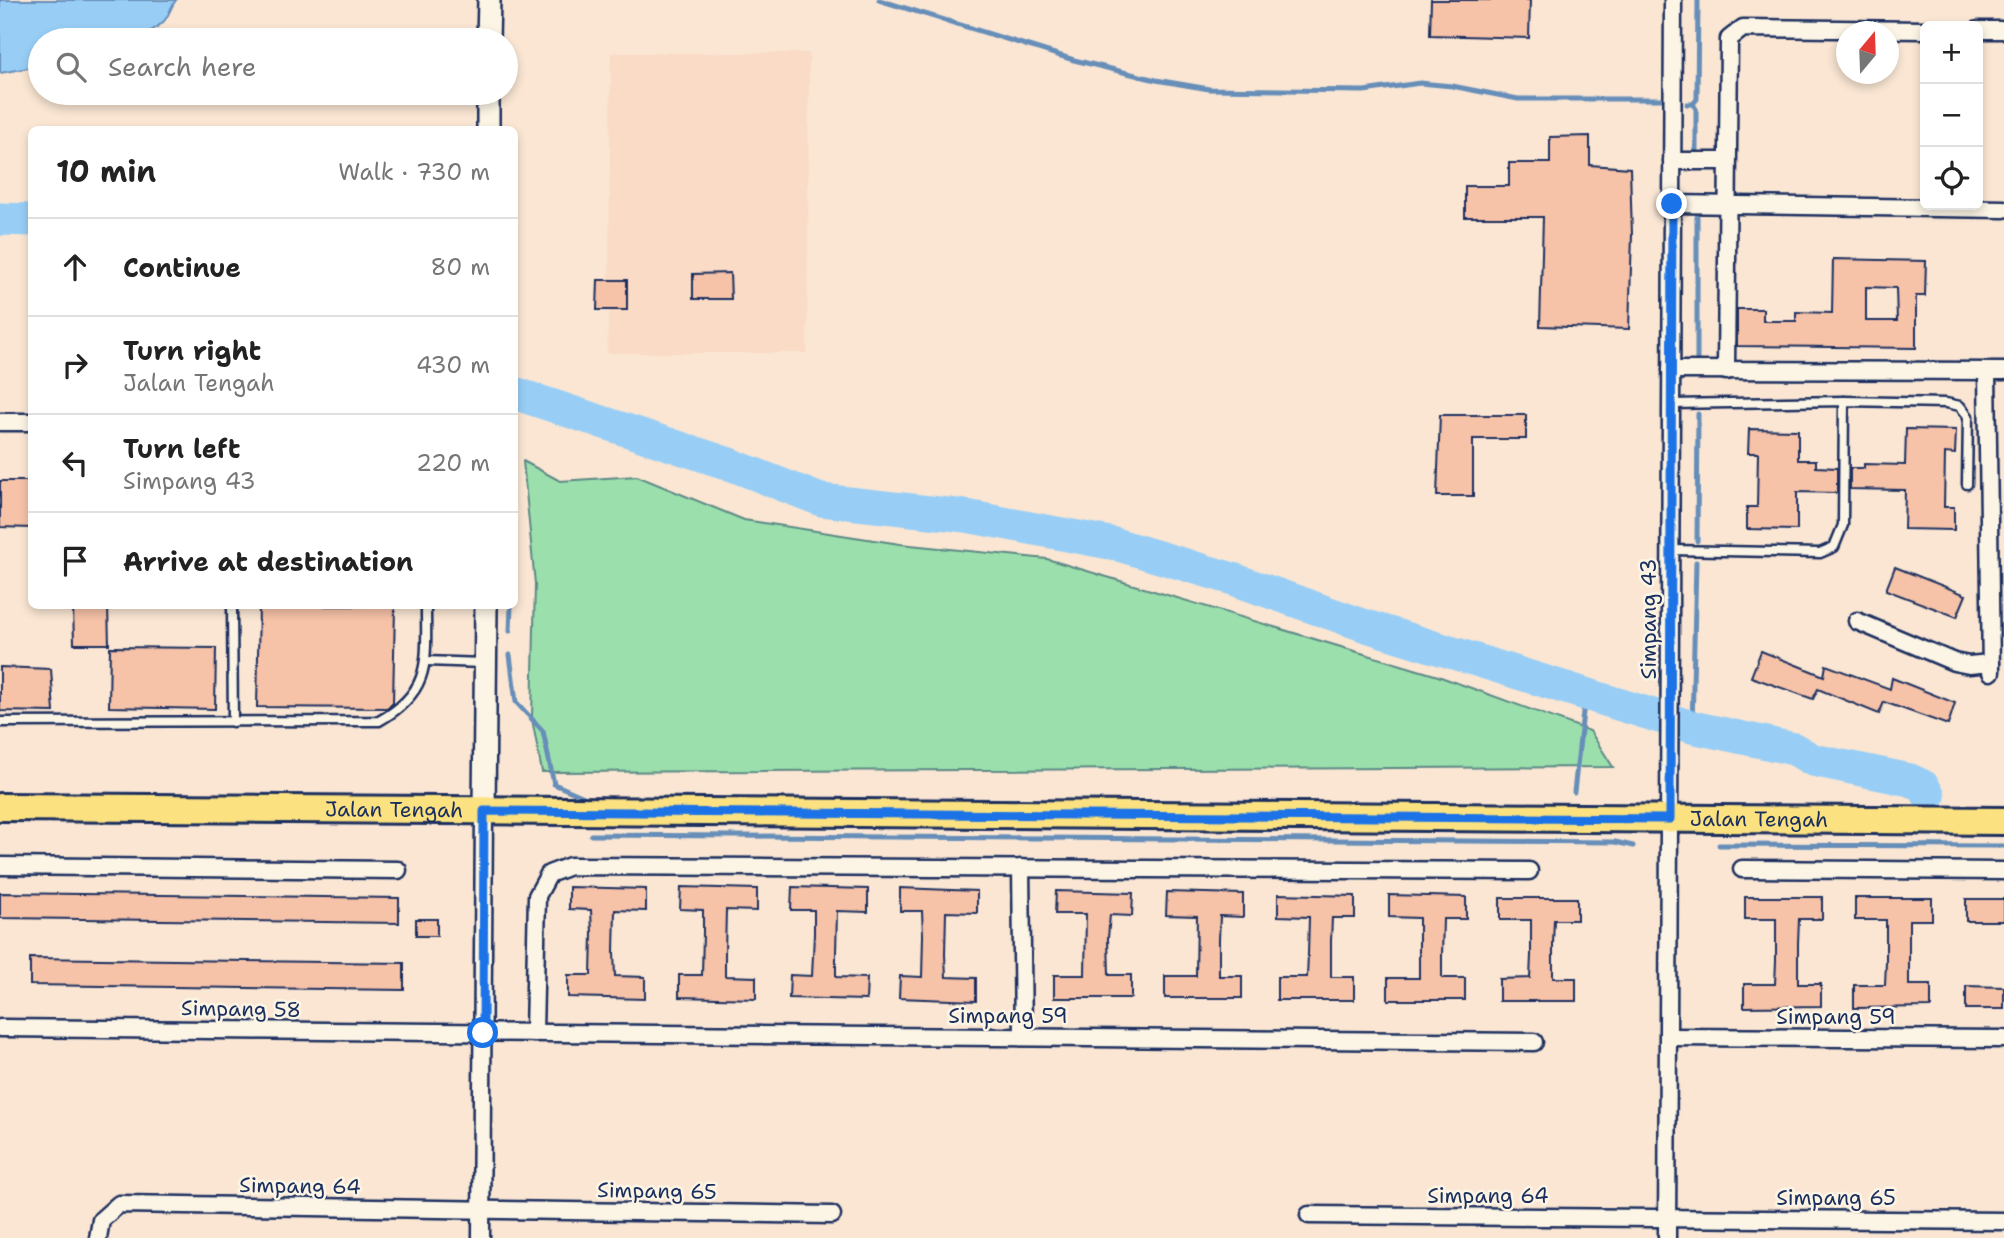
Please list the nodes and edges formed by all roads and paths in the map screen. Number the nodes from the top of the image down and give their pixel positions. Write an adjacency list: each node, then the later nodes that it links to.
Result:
1 (489, 0): 3 (street)
2 (1673, 0): 9 (street, Simpang 43)
3 (488, 28)
4 (1920, 30): 10 (street)
5 (1983, 30): 6 (street)
6 (2004, 30)
7 (488, 105): 8 (street)
8 (488, 126)
9 (1672, 161): 10 (street); 11 (street, Simpang 43)
10 (1726, 161): 12 (street)
11 (1672, 204): 12 (street); 14 (street, Simpang 43)
12 (1726, 204): 13 (street); 15 (street)
13 (2004, 209)
14 (1671, 370): 15 (street); 18 (street, Simpang 43)
15 (1726, 371): 16 (street)
16 (1996, 371): 22 (street)
17 (1844, 401): 18 (lane); 21 (lane); 24 (lane)
18 (1671, 404): 24 (street, Simpang 43)
19 (0, 422): 20 (street)
20 (28, 422)
21 (1968, 432): 22 (lane); 23 (lane)
22 (1988, 432): 28 (street)
23 (1967, 484)
24 (1671, 550): 35 (street, Simpang 43)
25 (232, 609): 32 (lane)
26 (426, 609): 29 (lane)
27 (486, 609): 30 (street)
28 (1857, 621)
29 (426, 661): 30 (lane); 32 (lane)
30 (486, 663): 34 (street)
31 (0, 722): 32 (lane)
32 (233, 722)
33 (0, 807): 34 (main road, Jalan Tengah)
34 (484, 811): 35 (main road, Jalan Tengah); 44 (street)
35 (1670, 819): 36 (main road, Jalan Tengah); 47 (street, Simpang 43)
36 (2004, 821)
37 (0, 866): 40 (street)
38 (1021, 868): 41 (street); 45 (street); 46 (street)
39 (1742, 869): 42 (street)
40 (398, 870)
41 (1529, 871)
42 (2004, 871)
43 (0, 1028): 44 (street, Simpang 58)
44 (483, 1033): 45 (street, Simpang 59); 50 (street)
45 (534, 1033): 46 (street, Simpang 59)
46 (1023, 1037): 49 (street, Simpang 59)
47 (1669, 1037): 48 (street, Simpang 59); 53 (street, Simpang 43)
48 (2004, 1040)
49 (1534, 1042)
50 (481, 1210): 51 (street, Simpang 65); 55 (street, Simpang 64); 56 (street)
51 (832, 1215)
52 (1309, 1215): 53 (street, Simpang 64)
53 (1668, 1218): 54 (street, Simpang 65); 57 (street, Simpang 43)
54 (2004, 1221)
55 (98, 1238)
56 (481, 1238)
57 (1667, 1238)

